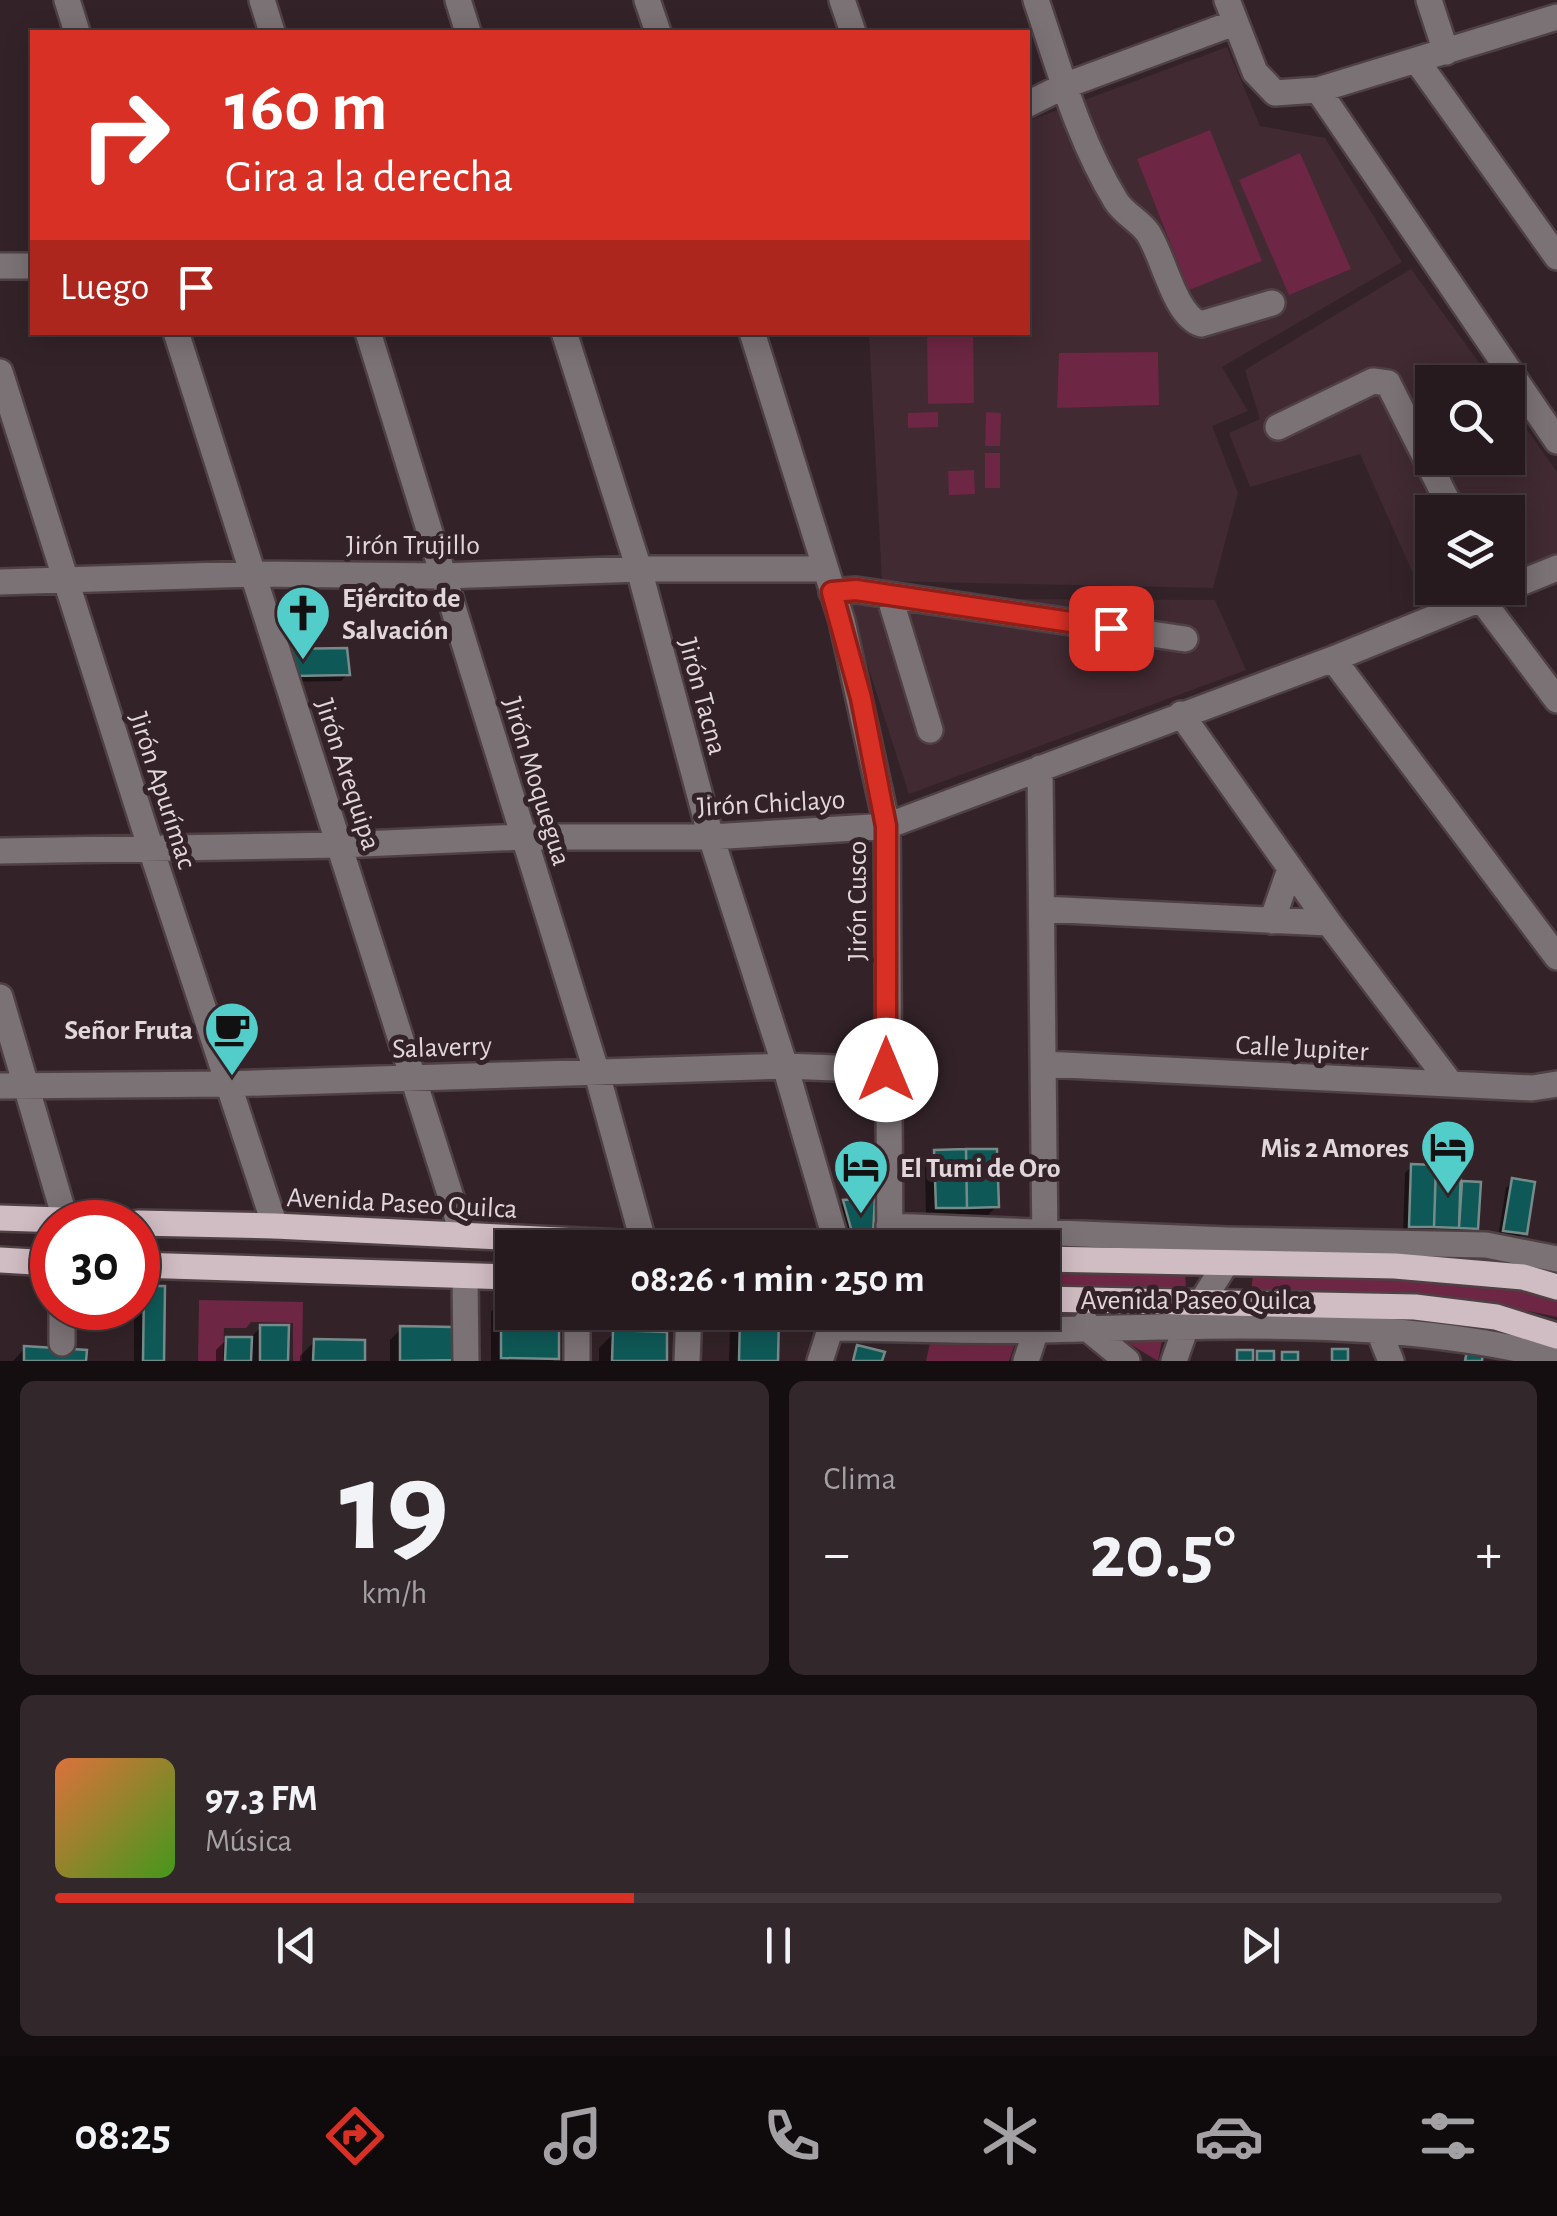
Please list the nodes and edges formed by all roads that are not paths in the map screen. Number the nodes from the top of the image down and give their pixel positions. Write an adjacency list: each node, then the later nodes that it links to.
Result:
1 (67, 0): 10 (street)
2 (262, 0): 11 (street)
3 (458, 0): 12 (street)
4 (647, 0): 13 (street)
5 (842, 0): 14 (street)
6 (1036, 0): 17 (street)
7 (1429, 0): 15 (street)
8 (1231, 12): 17 (street); 18 (street)
9 (1557, 18): 15 (street)
10 (77, 30)
11 (271, 30)
12 (467, 30)
13 (657, 30)
14 (852, 30)
15 (1446, 52): 16 (street)
16 (1417, 61): 18 (street); 20 (street)
17 (1064, 86): 19 (street); 23 (street)
18 (1318, 90): 30 (street)
19 (1030, 103)
20 (1557, 257)
21 (0, 266): 22 (street)
22 (30, 266)
23 (1272, 303)
24 (177, 335): 34 (street, Jirón Arequipa)
25 (369, 335): 35 (street, Jirón Moquegua)
26 (565, 335): 33 (street, Jirón Tacna)
27 (753, 335): 38 (street, Jirón Cusco)
28 (0, 372): 37 (street, Jirón Apurímac)
29 (1278, 427): 31 (street)
30 (1557, 441)
31 (1444, 495)
32 (1557, 568): 36 (street, Jirón Chiclayo)
33 (639, 569): 35 (street, Jirón Trujillo); 38 (street, Jirón Trujillo); 50 (street, Jirón Tacna)
34 (253, 574): 35 (street, Jirón Trujillo); 37 (street, Jirón Trujillo); 52 (street, Jirón Arequipa)
35 (444, 576): 51 (street, Jirón Moquegua)
36 (1525, 579)
37 (65, 580): 39 (street, Jirón Trujillo); 53 (street, Jirón Apurímac)
38 (829, 580): 40 (street, Jirón Trujillo); 49 (street, Jirón Cusco)
39 (0, 582)
40 (888, 595): 43 (street, Jirón Trujillo); 47 (street)
41 (1459, 605): 44 (street, Jirón Chiclayo)
42 (1495, 605): 45 (street)
43 (1185, 638)
44 (1332, 659): 46 (street, Jirón Chiclayo); 59 (street)
45 (1557, 700)
46 (1181, 714): 48 (street, Jirón Chiclayo); 55 (street)
47 (930, 730)
48 (1040, 768): 49 (street, Jirón Chiclayo); 56 (street)
49 (886, 826): 50 (street, Jirón Chiclayo); 65 (street, Jirón Cusco)
50 (712, 836): 51 (street, Jirón Chiclayo); 63 (street, Jirón Tacna)
51 (523, 837): 52 (street, Jirón Chiclayo); 64 (street, Jirón Moquegua)
52 (340, 844): 53 (street, Jirón Chiclayo); 66 (street, Jirón Arequipa)
53 (150, 846): 54 (street, Jirón Chiclayo); 68 (street, Jirón Apurímac)
54 (0, 851)
55 (1290, 869): 57 (street); 58 (street)
56 (1042, 909): 57 (street); 62 (street)
57 (1272, 920): 58 (street)
58 (1329, 924): 61 (street)
59 (1557, 957)
60 (0, 997): 72 (street)
61 (1420, 1043): 67 (street); 69 (street)
62 (1044, 1064): 67 (street, Calle Jupiter); 81 (street)
63 (786, 1066): 64 (street, Salaverry); 65 (street, Salaverry); 79 (street, Jirón Tacna)
64 (596, 1070): 66 (street, Salaverry); 78 (street, Jirón Moquegua)
65 (886, 1070): 80 (street, Jirón Cusco)
66 (414, 1077): 68 (street, Salaverry); 82 (street, Jirón Arequipa)
67 (1392, 1081): 69 (street, Calle Jupiter)
68 (227, 1084): 72 (street, Salaverry); 77 (street, Jirón Apurímac)
69 (1451, 1084): 70 (street, Calle Jupiter)
70 (1557, 1084)
71 (0, 1086): 72 (street, Salaverry)
72 (26, 1086): 73 (street)
73 (60, 1200)
74 (0, 1218): 75 (main road)
75 (30, 1220)
76 (160, 1223): 77 (main road, Avenida Paseo Quilca)
77 (275, 1226): 82 (main road, Avenida Paseo Quilca)
78 (641, 1230)
79 (833, 1230)
80 (889, 1230)
81 (1045, 1230)
82 (463, 1235): 84 (main road, Avenida Paseo Quilca)
83 (1060, 1235): 85 (street)
84 (495, 1237)
85 (1226, 1252): 86 (main road, Avenida Paseo Quilca); 87 (street); 93 (main road, Avenida Paseo Quilca); 95 (street)
86 (1060, 1258)
87 (1557, 1259)
88 (30, 1264): 89 (main road)
89 (3, 1265)
90 (160, 1267): 91 (main road)
91 (464, 1276): 92 (main road); 110 (street)
92 (495, 1277)
93 (1557, 1288)
94 (1078, 1300): 95 (main road, Avenida Paseo Quilca); 97 (main road, Avenida Paseo Quilca); 100 (street)
95 (1203, 1300): 96 (main road, Avenida Paseo Quilca); 99 (street)
96 (1369, 1305): 106 (street); 107 (main road, Avenida Paseo Quilca)
97 (1060, 1306)
98 (1060, 1318): 100 (street, Avenida Paseo Quilca)
99 (1186, 1327): 100 (street, Avenida Paseo Quilca); 106 (street, Avenida Paseo Quilca); 116 (street)
100 (1087, 1328): 115 (street)
101 (62, 1330): 108 (street)
102 (578, 1330): 111 (street)
103 (688, 1330): 112 (street)
104 (831, 1330): 113 (street)
105 (1036, 1330): 114 (street)
106 (1378, 1331): 109 (street, Avenida Paseo Quilca); 117 (street)
107 (1557, 1336)
108 (62, 1343)
109 (1557, 1358)
110 (466, 1361)
111 (577, 1361)
112 (687, 1361)
113 (820, 1361)
114 (1026, 1361)
115 (1128, 1361)
116 (1174, 1361)
117 (1391, 1361)

